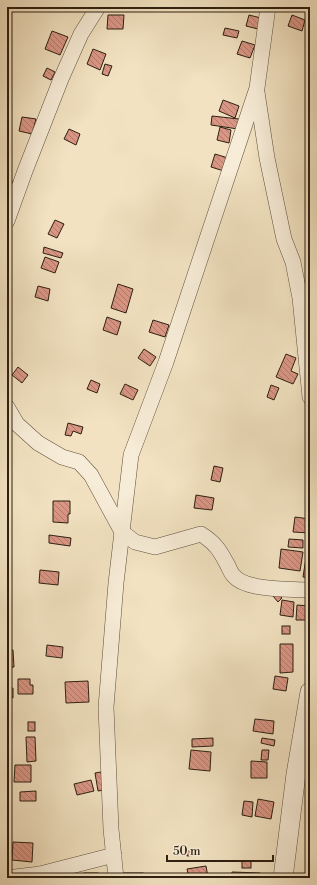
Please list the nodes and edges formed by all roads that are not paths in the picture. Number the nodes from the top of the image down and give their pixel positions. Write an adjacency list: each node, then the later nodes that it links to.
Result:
1 (98, 7): 4 (street)
2 (268, 7): 3 (street)
3 (257, 88): 5 (street); 7 (street)
4 (7, 221)
5 (310, 397)
6 (7, 407): 7 (street)
7 (122, 532): 8 (street); 10 (street)
8 (310, 590)
9 (310, 692): 13 (street)
10 (114, 855): 11 (street); 12 (street)
11 (7, 878)
12 (116, 878)
13 (283, 878)

